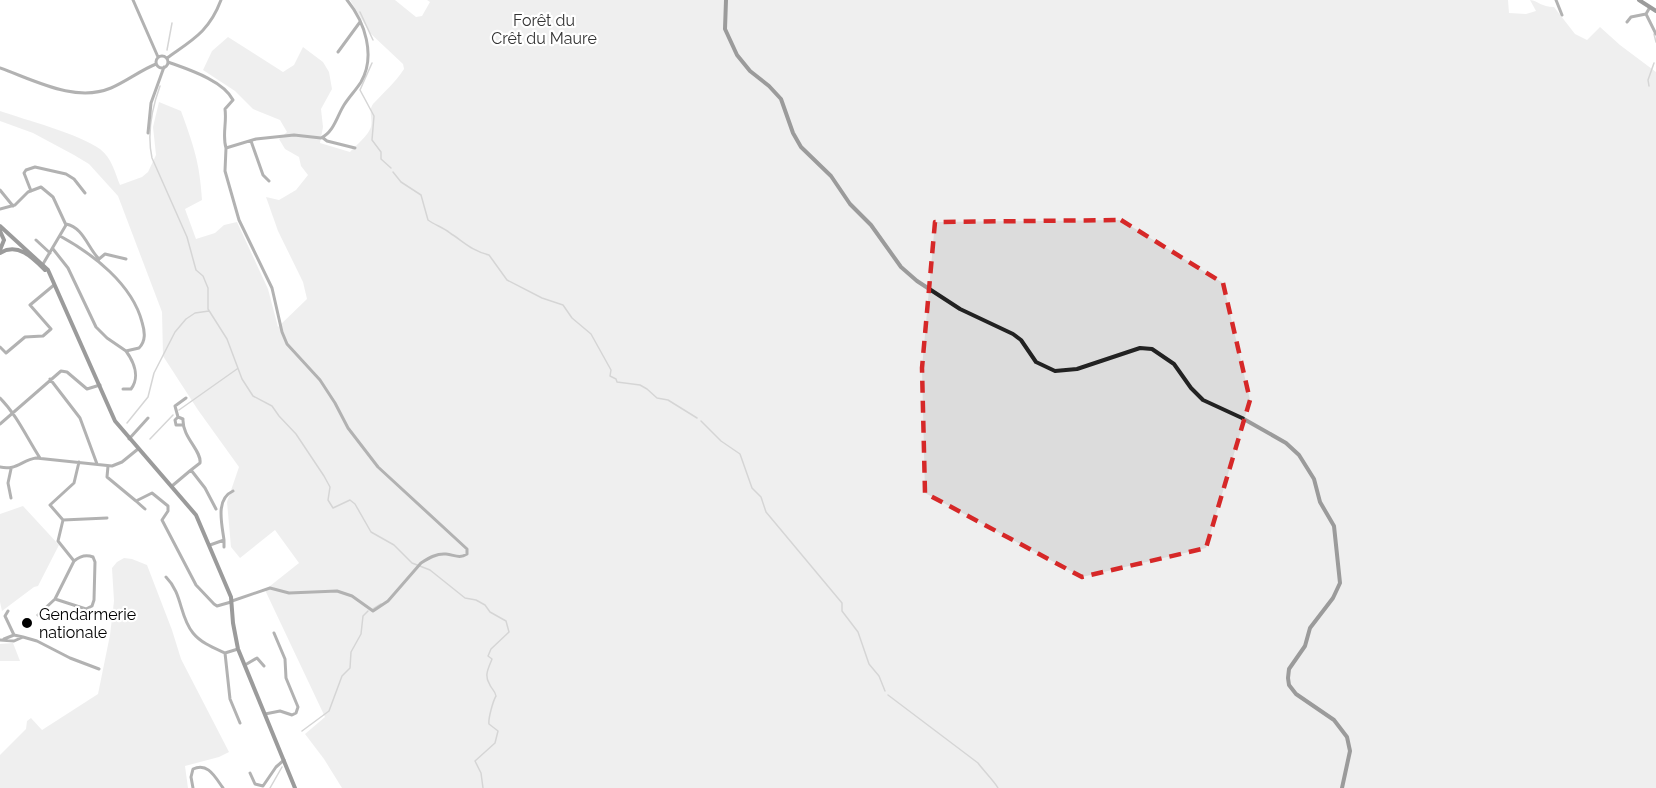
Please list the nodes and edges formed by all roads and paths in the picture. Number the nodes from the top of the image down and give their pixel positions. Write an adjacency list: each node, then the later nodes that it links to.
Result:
1 (133, 0): 15 (street)
2 (221, 0): 16 (street)
3 (347, 0): 11 (street)
4 (726, 0): 98 (main road)
5 (1556, 0): 10 (street)
6 (1639, 0): 7 (main road)
7 (1650, 8): 8 (main road); 9 (street)
8 (1656, 11)
9 (1646, 14): 12 (street); 13 (street)
10 (1562, 15)
11 (361, 21): 14 (street); 21 (street)
12 (1627, 22)
13 (1656, 34)
14 (338, 52)
15 (158, 57): 16 (street); 17 (street)
16 (167, 60): 18 (street); 23 (street)
17 (156, 64): 18 (street); 19 (street)
18 (164, 67): 20 (street)
19 (0, 68)
20 (148, 133)
21 (323, 138): 22 (street); 24 (street)
22 (251, 141): 23 (street); 25 (street)
23 (226, 148): 78 (street)
24 (355, 148)
25 (269, 181)
26 (0, 190): 29 (street)
27 (31, 190): 28 (street); 29 (street); 31 (street)
28 (85, 193)
29 (13, 206): 30 (street)
30 (0, 208)
31 (66, 224): 33 (street); 42 (street)
32 (0, 229): 34 (main road); 36 (main road)
33 (60, 236): 38 (street); 42 (street)
34 (13, 239): 36 (main road); 37 (main road); 43 (main road)
35 (36, 240): 40 (street)
36 (3, 242): 37 (main road); 39 (main road)
37 (9, 249): 39 (main road); 43 (main road)
38 (53, 249): 40 (street); 46 (street)
39 (0, 252)
40 (50, 254): 43 (street)
41 (126, 259): 42 (street)
42 (98, 261): 46 (street)
43 (41, 265): 44 (main road)
44 (56, 287): 45 (street); 48 (main road)
45 (0, 346)
46 (126, 351): 49 (street)
47 (50, 379): 48 (street); 52 (street); 59 (street)
48 (100, 386): 55 (main road)
49 (123, 389)
50 (0, 398): 52 (street)
51 (186, 398): 63 (street)
52 (14, 412): 54 (street); 57 (street)
53 (148, 418): 55 (street)
54 (0, 424)
55 (129, 439): 56 (main road)
56 (138, 449): 60 (street); 64 (main road)
57 (40, 458): 58 (street); 62 (street)
58 (79, 462): 59 (street); 71 (street)
59 (97, 464): 60 (street)
60 (108, 466): 67 (street)
61 (0, 467): 62 (street)
62 (11, 469): 66 (street)
63 (191, 470): 64 (street); 69 (street)
64 (172, 486): 73 (main road)
65 (232, 491): 72 (street)
66 (11, 498)
67 (136, 501): 68 (street); 78 (street)
68 (145, 508)
69 (216, 509)
70 (107, 518): 71 (street)
71 (63, 520): 75 (street)
72 (224, 540): 73 (street); 74 (street)
73 (210, 545): 78 (main road)
74 (224, 547)
75 (74, 561): 77 (street); 77 (street)
76 (166, 577): 86 (street)
77 (55, 599): 80 (street)
78 (232, 601): 85 (main road)
79 (8, 611): 82 (street)
80 (38, 615)
81 (274, 633): 90 (street)
82 (14, 635): 83 (street); 84 (street)
83 (23, 637): 84 (street); 89 (street)
84 (2, 640)
85 (238, 649): 86 (street); 87 (main road)
86 (225, 653): 91 (street)
87 (245, 665): 88 (street); 90 (main road)
88 (264, 666)
89 (99, 669)
90 (265, 714): 92 (main road)
91 (240, 723)
92 (284, 760): 94 (street); 97 (main road)
93 (250, 773): 94 (street)
94 (263, 787)
95 (193, 788): 96 (street)
96 (223, 788)
97 (296, 788)
98 (1341, 788)

